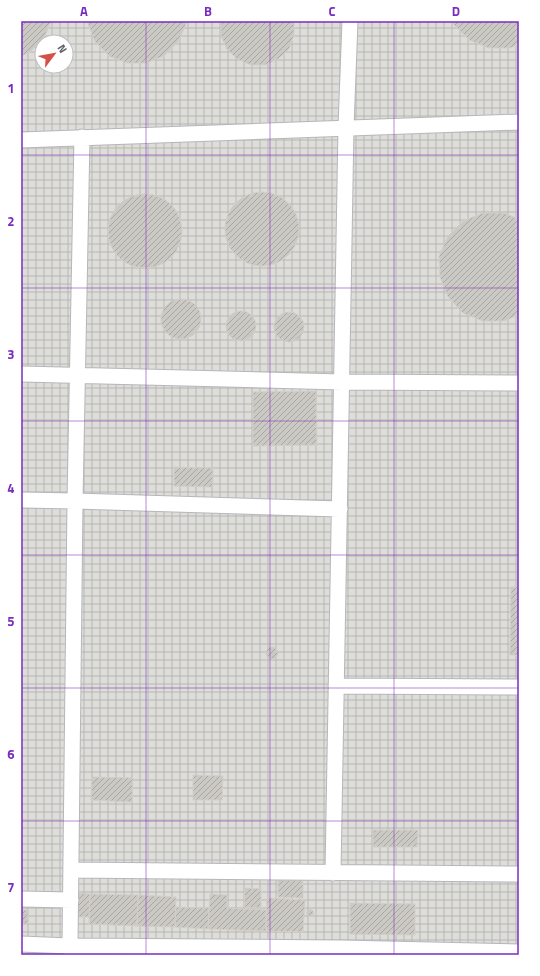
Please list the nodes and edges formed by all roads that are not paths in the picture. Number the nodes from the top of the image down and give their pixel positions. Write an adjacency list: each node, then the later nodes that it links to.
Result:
1 (350, 21): 3 (lane)
2 (519, 122): 3 (lane)
3 (346, 128): 4 (lane); 8 (lane)
4 (82, 137): 5 (lane); 7 (lane)
5 (21, 140)
6 (21, 374): 7 (lane)
7 (77, 376): 8 (lane); 11 (lane)
8 (343, 382): 9 (lane); 12 (lane)
9 (519, 383)
10 (21, 500): 11 (lane)
11 (75, 501): 12 (lane); 15 (lane)
12 (340, 509): 13 (lane)
13 (336, 686): 14 (lane); 16 (lane)
14 (519, 687)
15 (71, 870): 16 (lane); 19 (lane)
16 (333, 873): 17 (lane)
17 (519, 874)
18 (21, 900): 19 (lane)
19 (71, 900): 21 (lane)
20 (21, 944): 21 (lane)
21 (71, 950): 22 (lane)
22 (519, 952)

